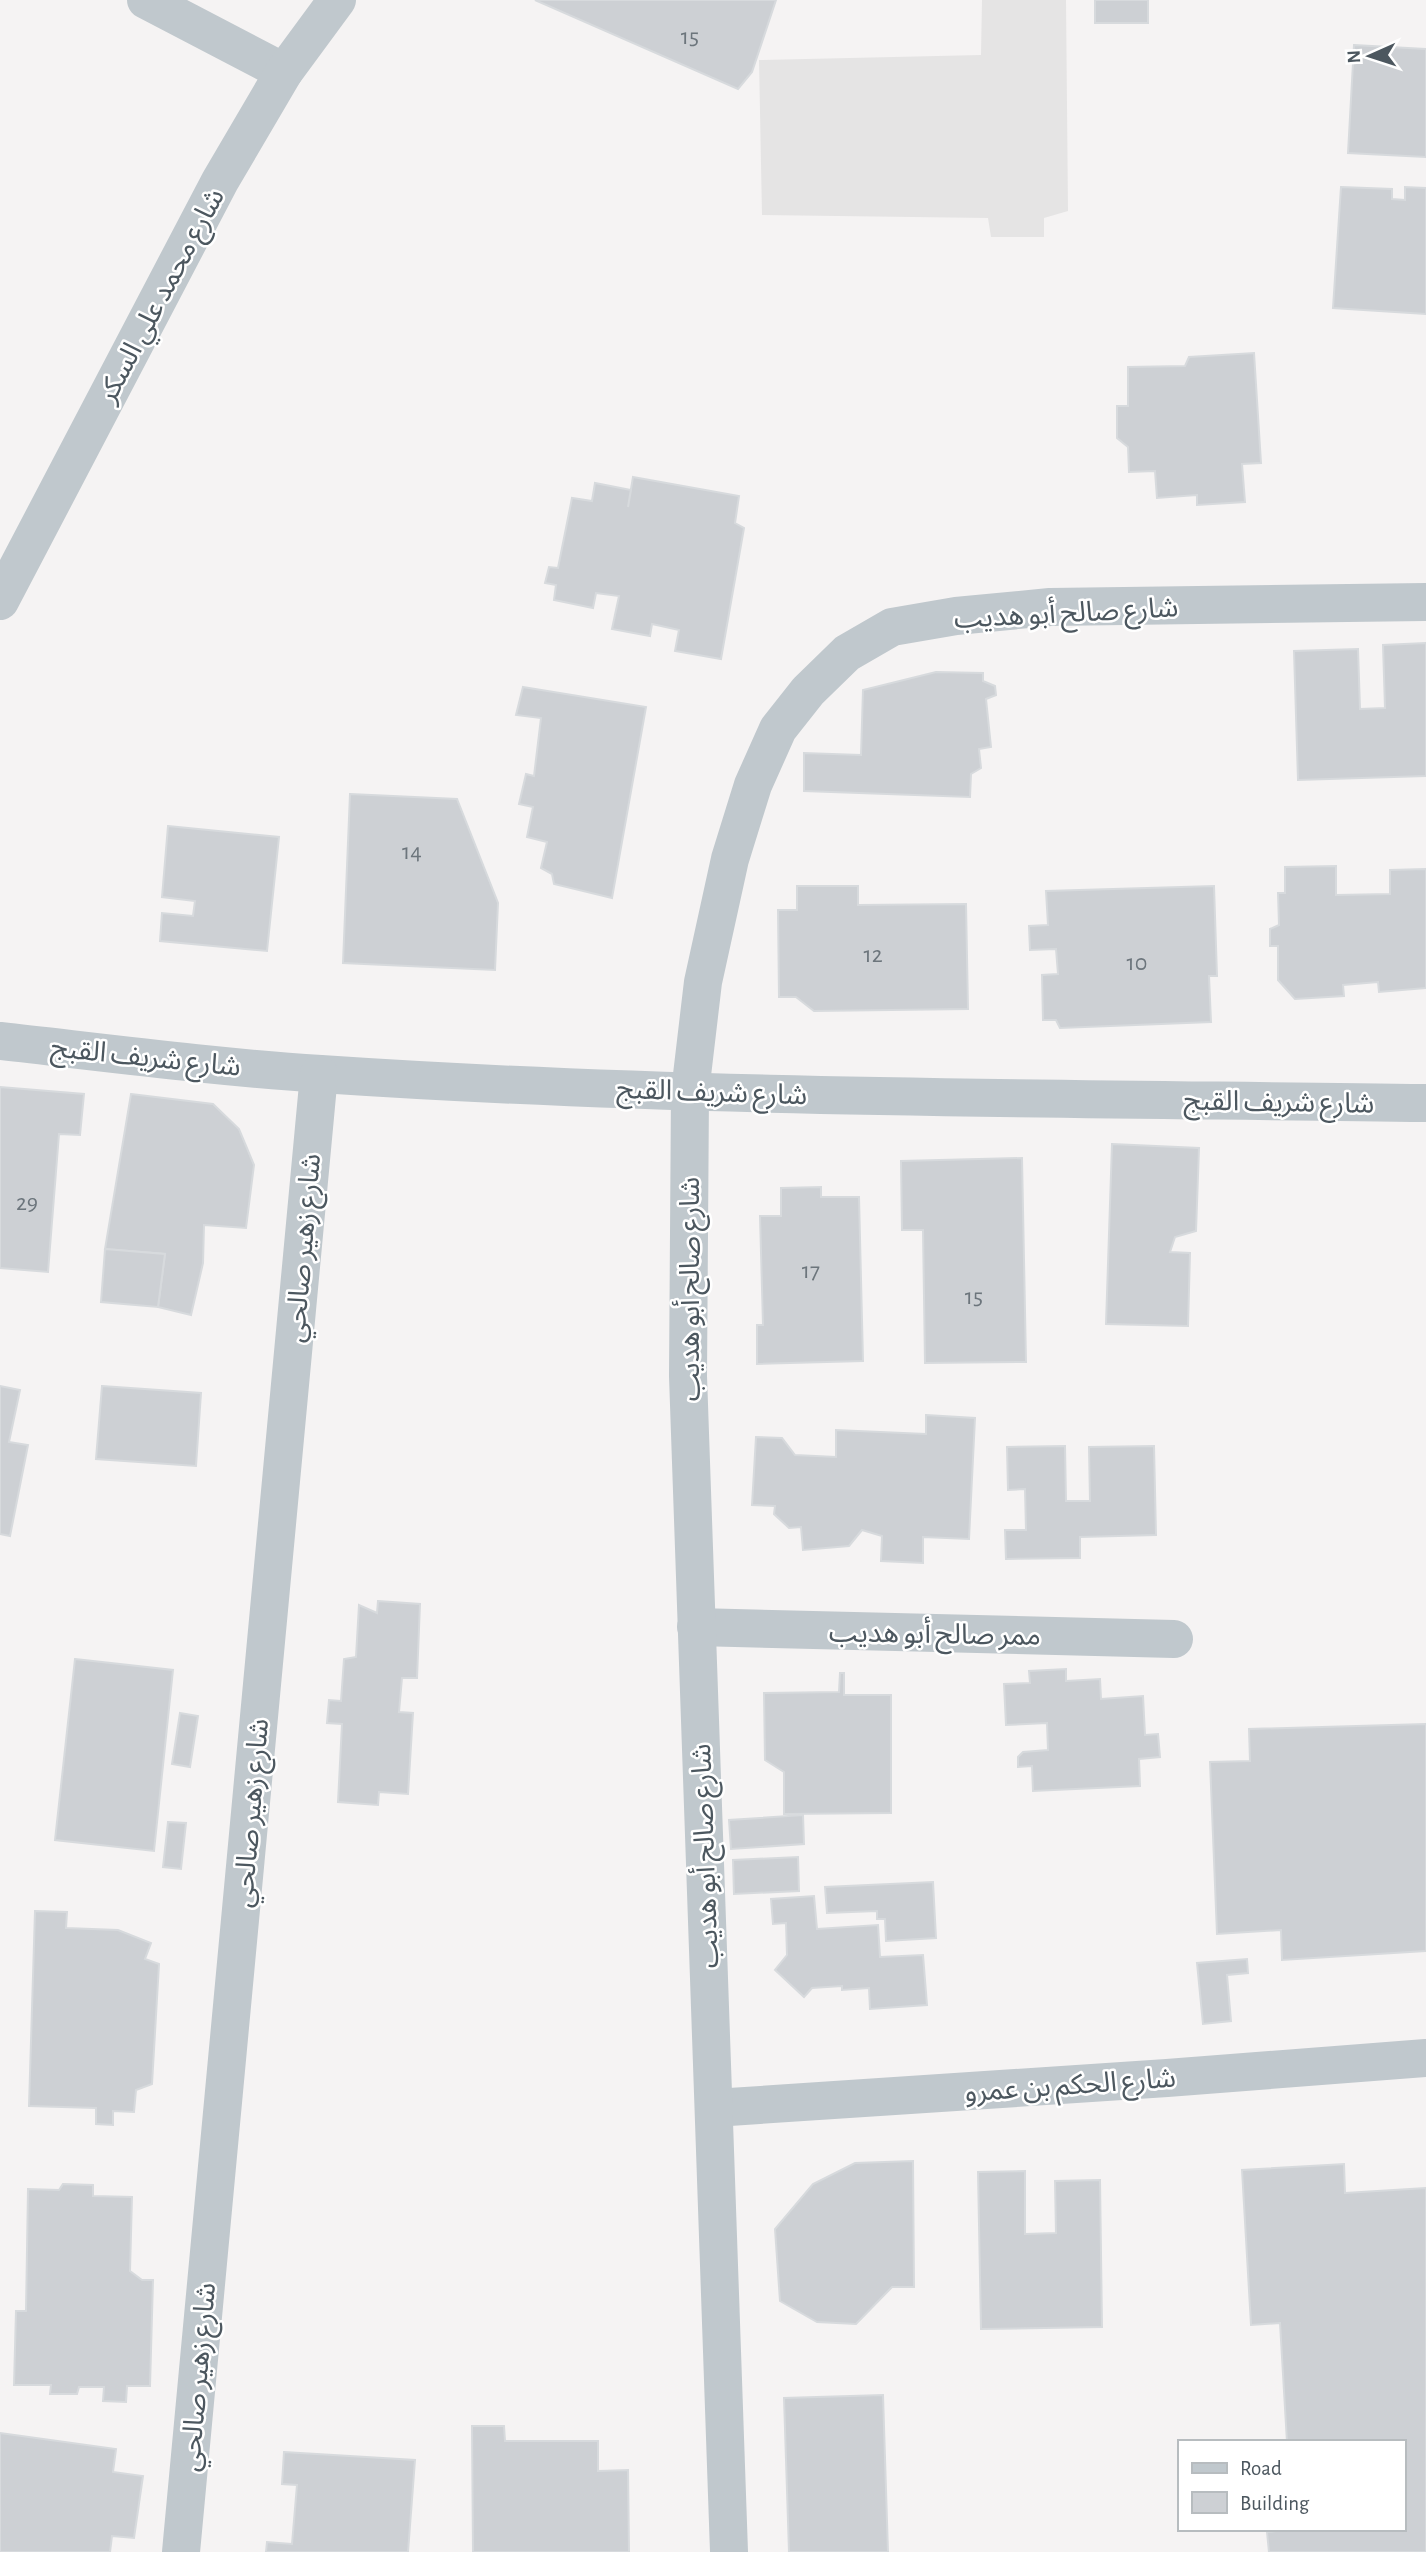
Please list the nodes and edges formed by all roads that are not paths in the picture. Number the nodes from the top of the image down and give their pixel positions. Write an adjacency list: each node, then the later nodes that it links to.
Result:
1 (146, 0): 3 (street)
2 (337, 0): 3 (street, شارع محمد علي السكر)
3 (284, 72): 4 (street, شارع محمد علي السكر)
4 (0, 601)
5 (1426, 602): 8 (street, شارع صالح أبو هديب)
6 (0, 1041): 7 (street, شارع شريف القبج)
7 (319, 1074): 8 (street, شارع شريف القبج); 14 (street, شارع زهير صالحي)
8 (690, 1092): 9 (street, شارع شريف القبج); 10 (street, شارع صالح أبو هديب)
9 (1426, 1103)
10 (696, 1627): 11 (street, ممر صالح أبو هديب); 13 (street, شارع صالح أبو هديب)
11 (1174, 1639)
12 (1426, 2058): 13 (street, شارع الحكم بن عمرو)
13 (714, 2108): 15 (street, شارع صالح أبو هديب)
14 (181, 2552)
15 (729, 2552)

